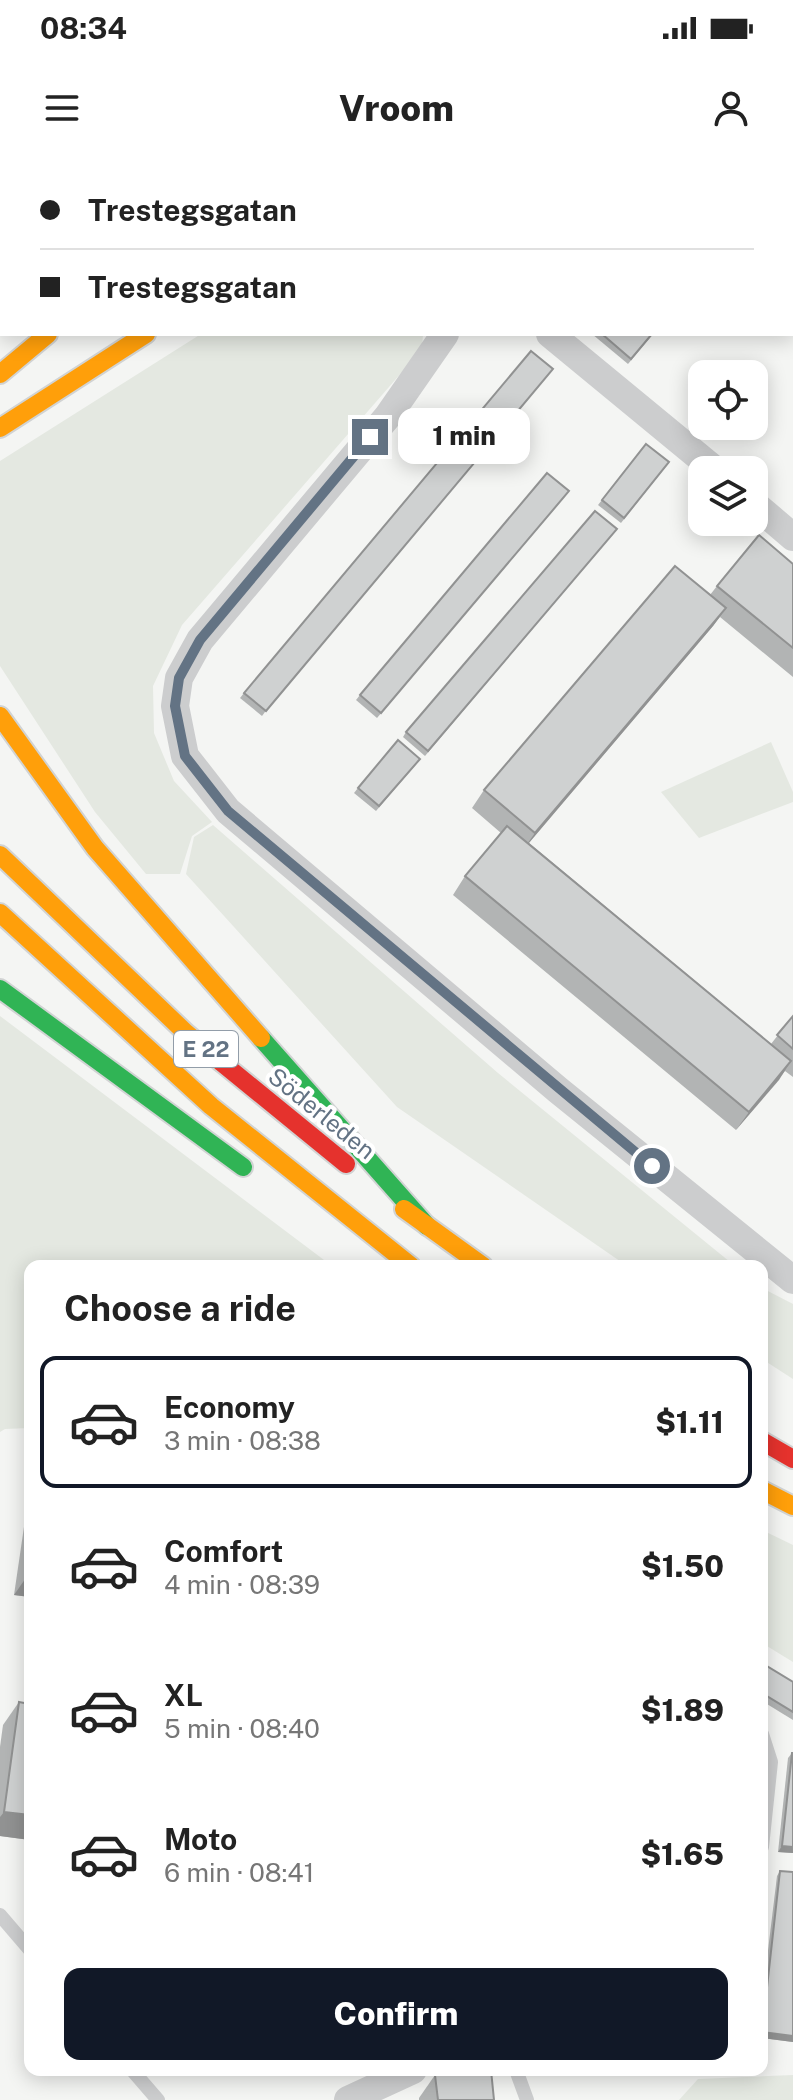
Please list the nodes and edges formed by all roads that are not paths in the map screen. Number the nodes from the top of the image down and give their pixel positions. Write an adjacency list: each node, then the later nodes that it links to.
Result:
1 (46, 336): 5 (main road)
2 (143, 336): 6 (main road)
3 (444, 336): 20 (street)
4 (552, 336): 7 (street)
5 (0, 374)
6 (0, 428)
7 (698, 456)
8 (768, 516): 9 (street)
9 (793, 537)
10 (0, 716): 16 (main road)
11 (0, 855): 16 (main road, Söderleden / E 22)
12 (0, 913): 18 (main road, E 22)
13 (0, 989): 14 (main road)
14 (261, 1180)
15 (326, 1222): 17 (main road)
16 (427, 1226): 19 (main road, Söderleden / E 22)
17 (397, 1260)
18 (401, 1260)
19 (475, 1260)
20 (793, 1280)
21 (768, 1444): 22 (main road)
22 (793, 1459)
23 (768, 1493): 24 (main road)
24 (793, 1506)
25 (768, 1753): 26 (lane)
26 (768, 1790)
27 (0, 1915): 28 (lane)
28 (24, 1943)
29 (137, 2076): 32 (lane)
30 (400, 2076): 33 (street)
31 (518, 2076): 34 (lane)
32 (158, 2100)
33 (348, 2100)
34 (527, 2100)

